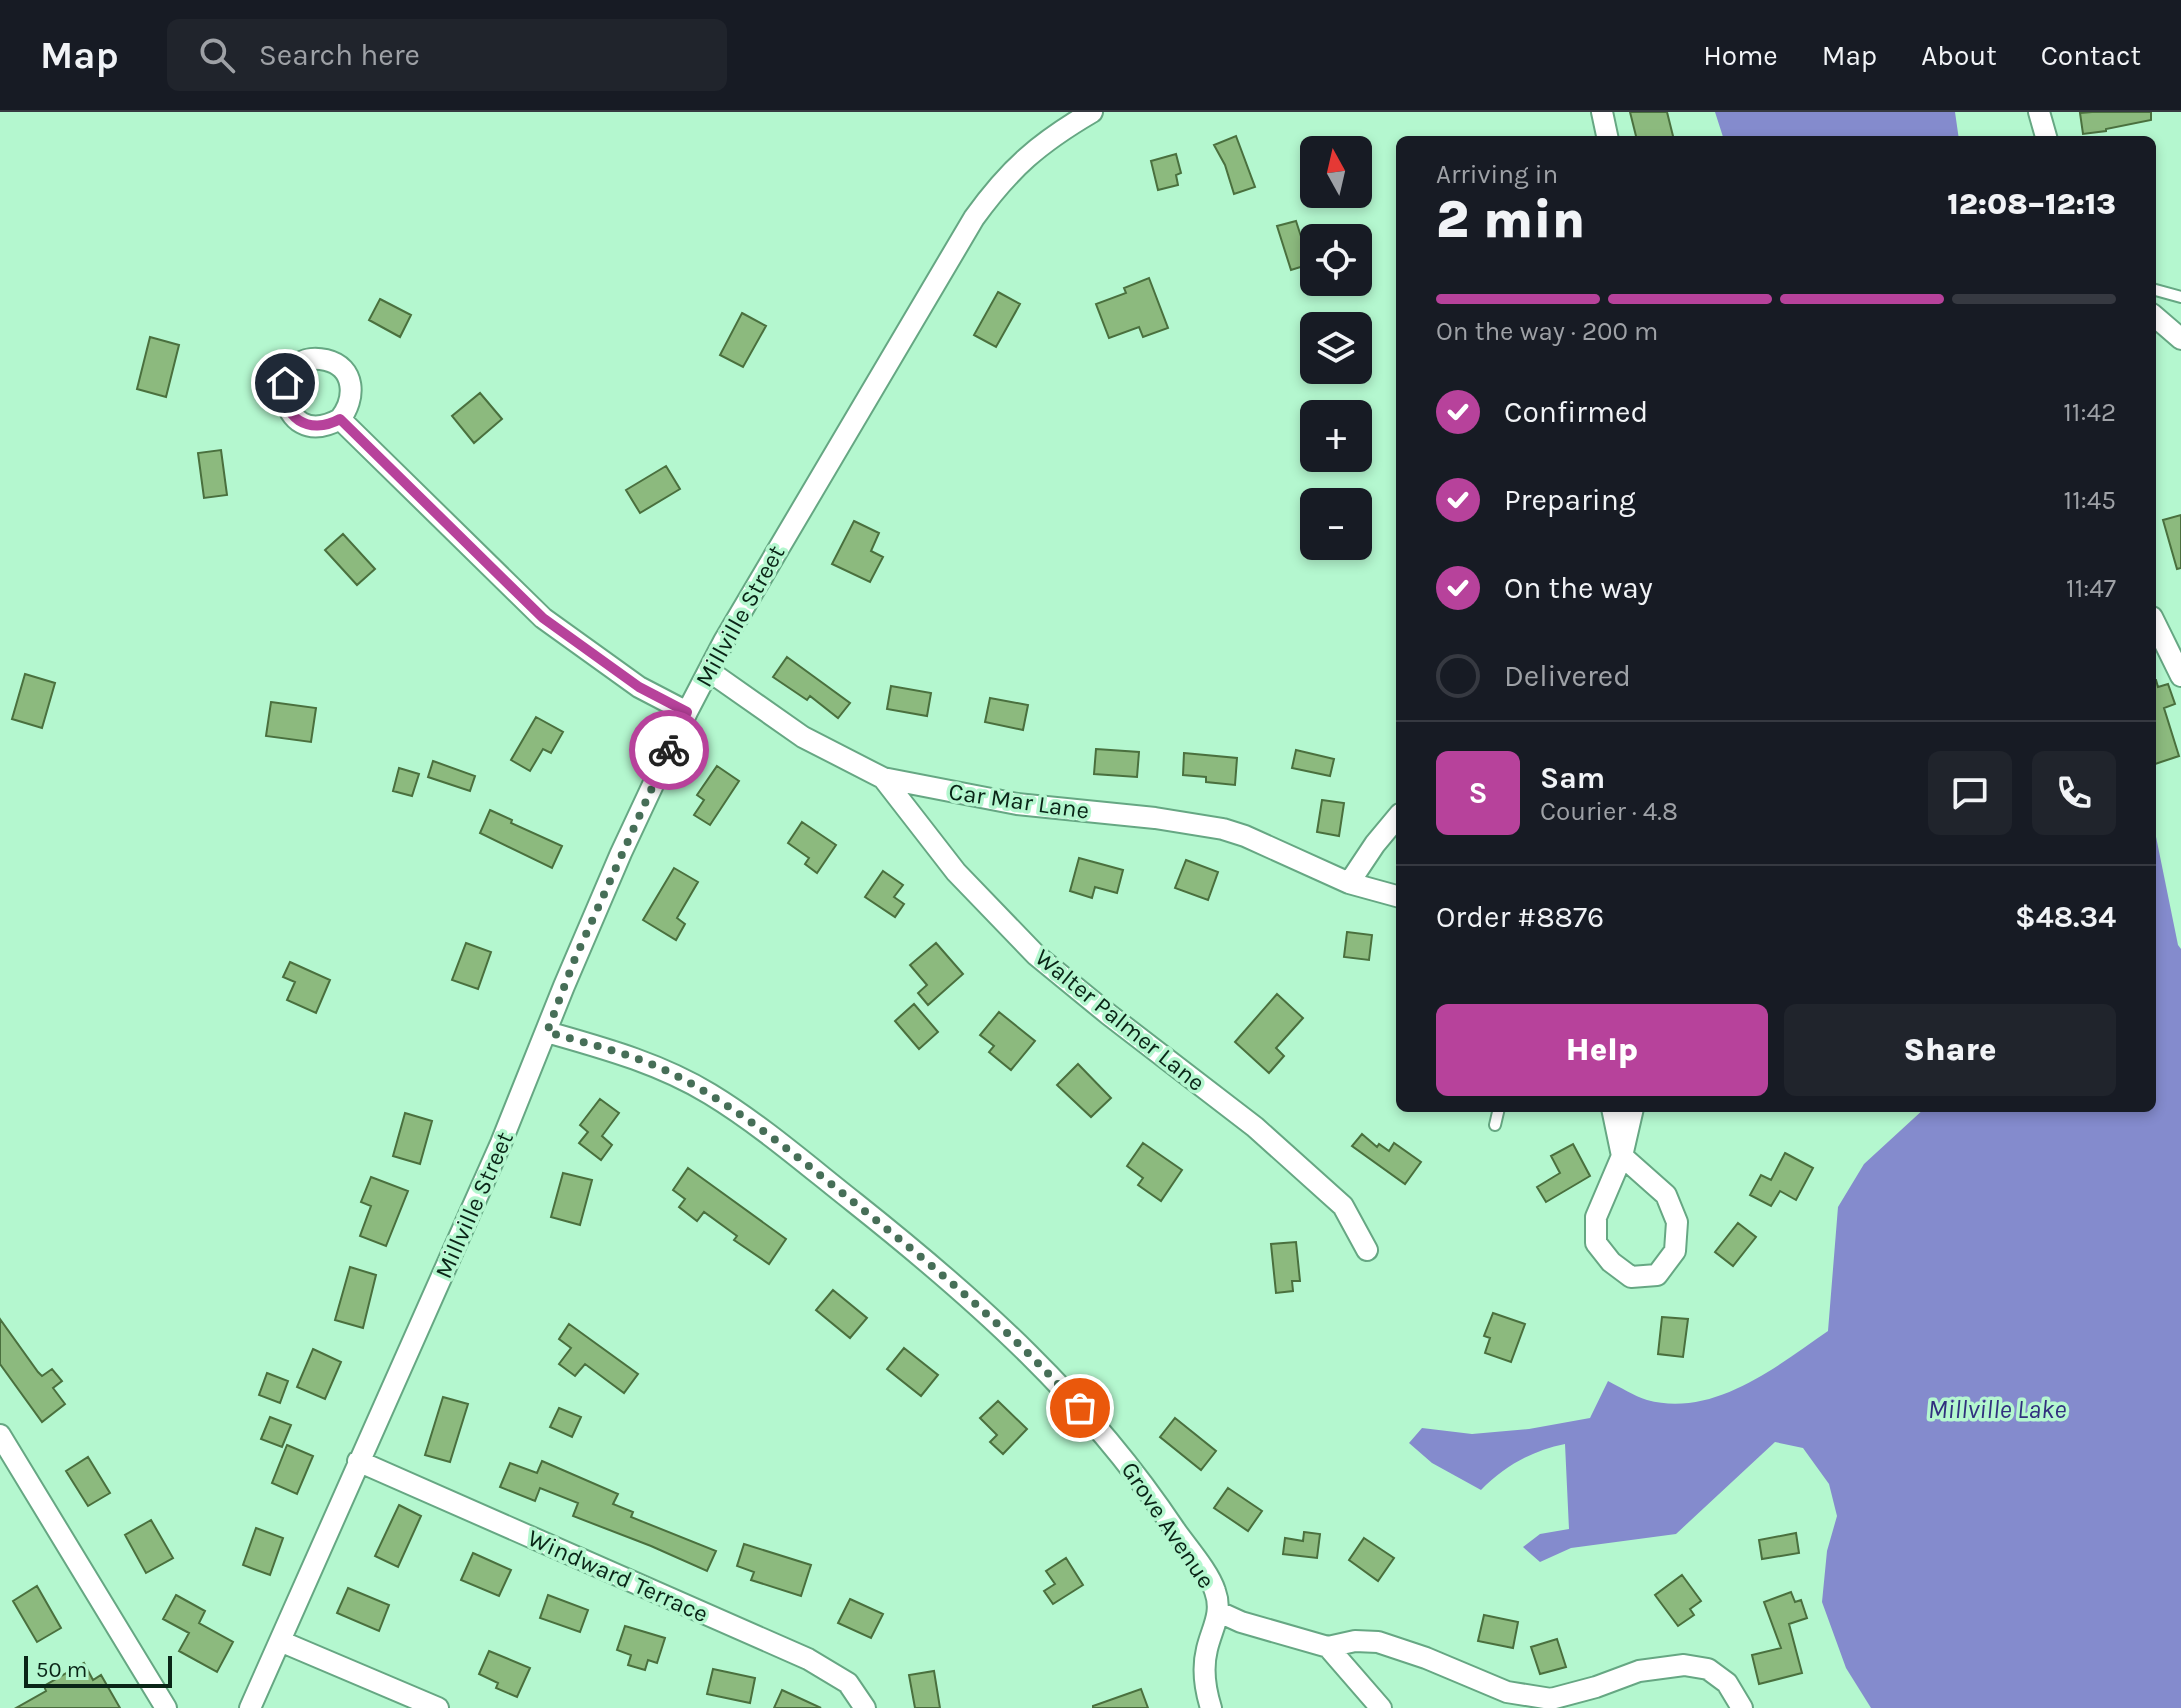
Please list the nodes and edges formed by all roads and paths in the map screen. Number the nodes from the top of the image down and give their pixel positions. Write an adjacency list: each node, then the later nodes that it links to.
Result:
1 (1092, 112): 12 (street, Millville Street)
2 (1602, 112): 4 (street)
3 (2039, 112): 5 (street)
4 (1607, 136)
5 (2046, 136)
6 (2156, 290): 7 (lane)
7 (2181, 297)
8 (2156, 317): 9 (street)
9 (2181, 339)
10 (340, 419): 14 (street)
11 (2156, 625): 13 (street)
12 (709, 671): 14 (street, Millville Street); 15 (street, Car Mar Lane)
13 (2181, 676)
14 (687, 712): 19 (street, Millville Street)
15 (883, 778): 17 (street, Car Mar Lane); 25 (street, Walter Palmer Lane)
16 (1396, 819): 17 (street)
17 (1349, 883): 18 (street, Car Mar Lane)
18 (1396, 896)
19 (547, 1032): 27 (street, Millville Street); 28 (street, Grove Avenue)
20 (1498, 1112): 23 (lane)
21 (1613, 1112): 24 (street)
22 (1632, 1112): 24 (street)
23 (1495, 1125)
24 (1622, 1156): 24 (street)
25 (1367, 1250)
26 (0, 1435): 31 (street)
27 (358, 1461): 29 (street, Millville Street); 34 (street, Windward Terrace)
28 (1219, 1612): 30 (street, Grove Avenue); 35 (street)
29 (280, 1641): 32 (street, Millville Street); 33 (street)
30 (1328, 1647): 36 (street); 37 (street, Grove Avenue)
31 (166, 1708)
32 (250, 1708)
33 (438, 1708)
34 (865, 1708)
35 (1211, 1708)
36 (1381, 1708)
37 (1742, 1708)

